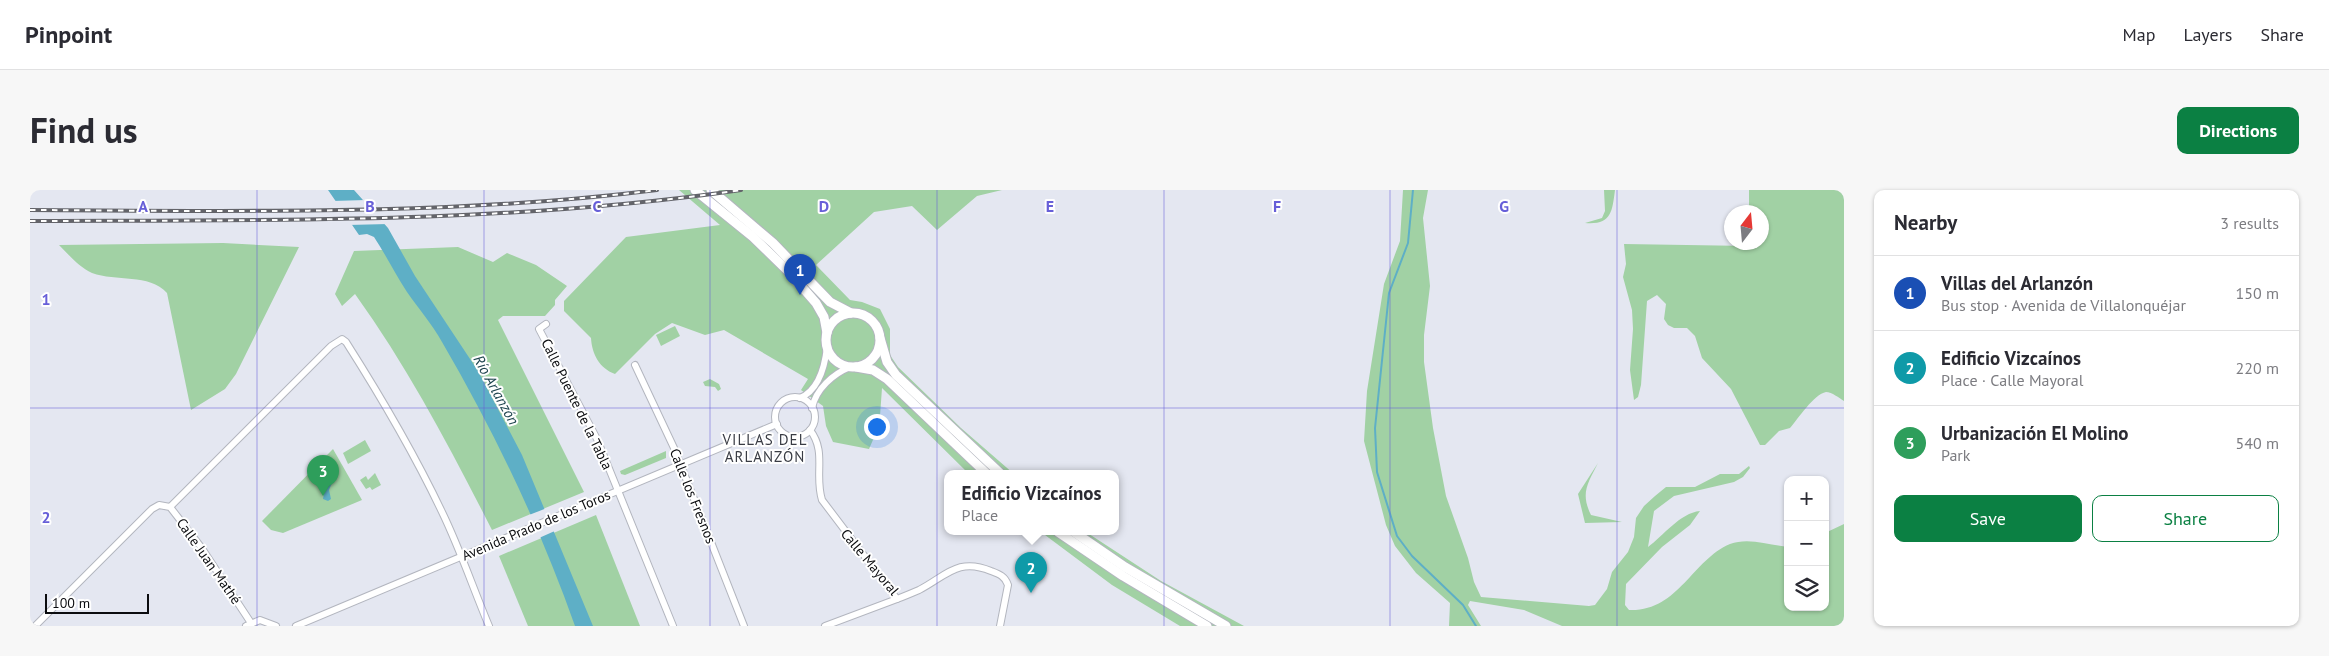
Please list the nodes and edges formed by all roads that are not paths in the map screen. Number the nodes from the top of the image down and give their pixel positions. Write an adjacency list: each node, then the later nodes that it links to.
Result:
1 (695, 190): 5 (street)
2 (711, 190): 3 (street)
3 (851, 313): 5 (street); 6 (street)
4 (546, 324): 17 (street, Calle Puente de la Tabla)
5 (827, 333): 7 (street)
6 (880, 338): 8 (street); 16 (street)
7 (827, 347): 8 (street); 10 (street)
8 (853, 367): 11 (street); 15 (street)
9 (630, 372): 14 (street, Calle los Fresnos)
10 (800, 398): 11 (street); 12 (street)
11 (812, 408): 13 (street)
12 (777, 424): 13 (street); 14 (street, Avenida Prado de los Toros)
13 (810, 430): 22 (street, Calle Mayoral)
14 (680, 464): 17 (street, Avenida Prado de los Toros); 29 (street, Calle los Fresnos)
15 (983, 470)
16 (997, 470)
17 (619, 490): 21 (street, Avenida Prado de los Toros); 28 (street, Calle Puente de la Tabla)
18 (167, 506): 21 (street); 23 (street, Calle Juan Mathé); 24 (street)
19 (1062, 535): 32 (street)
20 (1078, 535): 33 (street)
21 (461, 557): 26 (street, Avenida Prado de los Toros); 27 (street)
22 (898, 599): 30 (street); 31 (street, Calle Mayoral)
23 (248, 624): 25 (street)
24 (35, 626)
25 (276, 626)
26 (296, 626)
27 (489, 626)
28 (673, 626)
29 (744, 626)
30 (825, 626)
31 (1000, 626)
32 (1207, 626)
33 (1226, 626)

